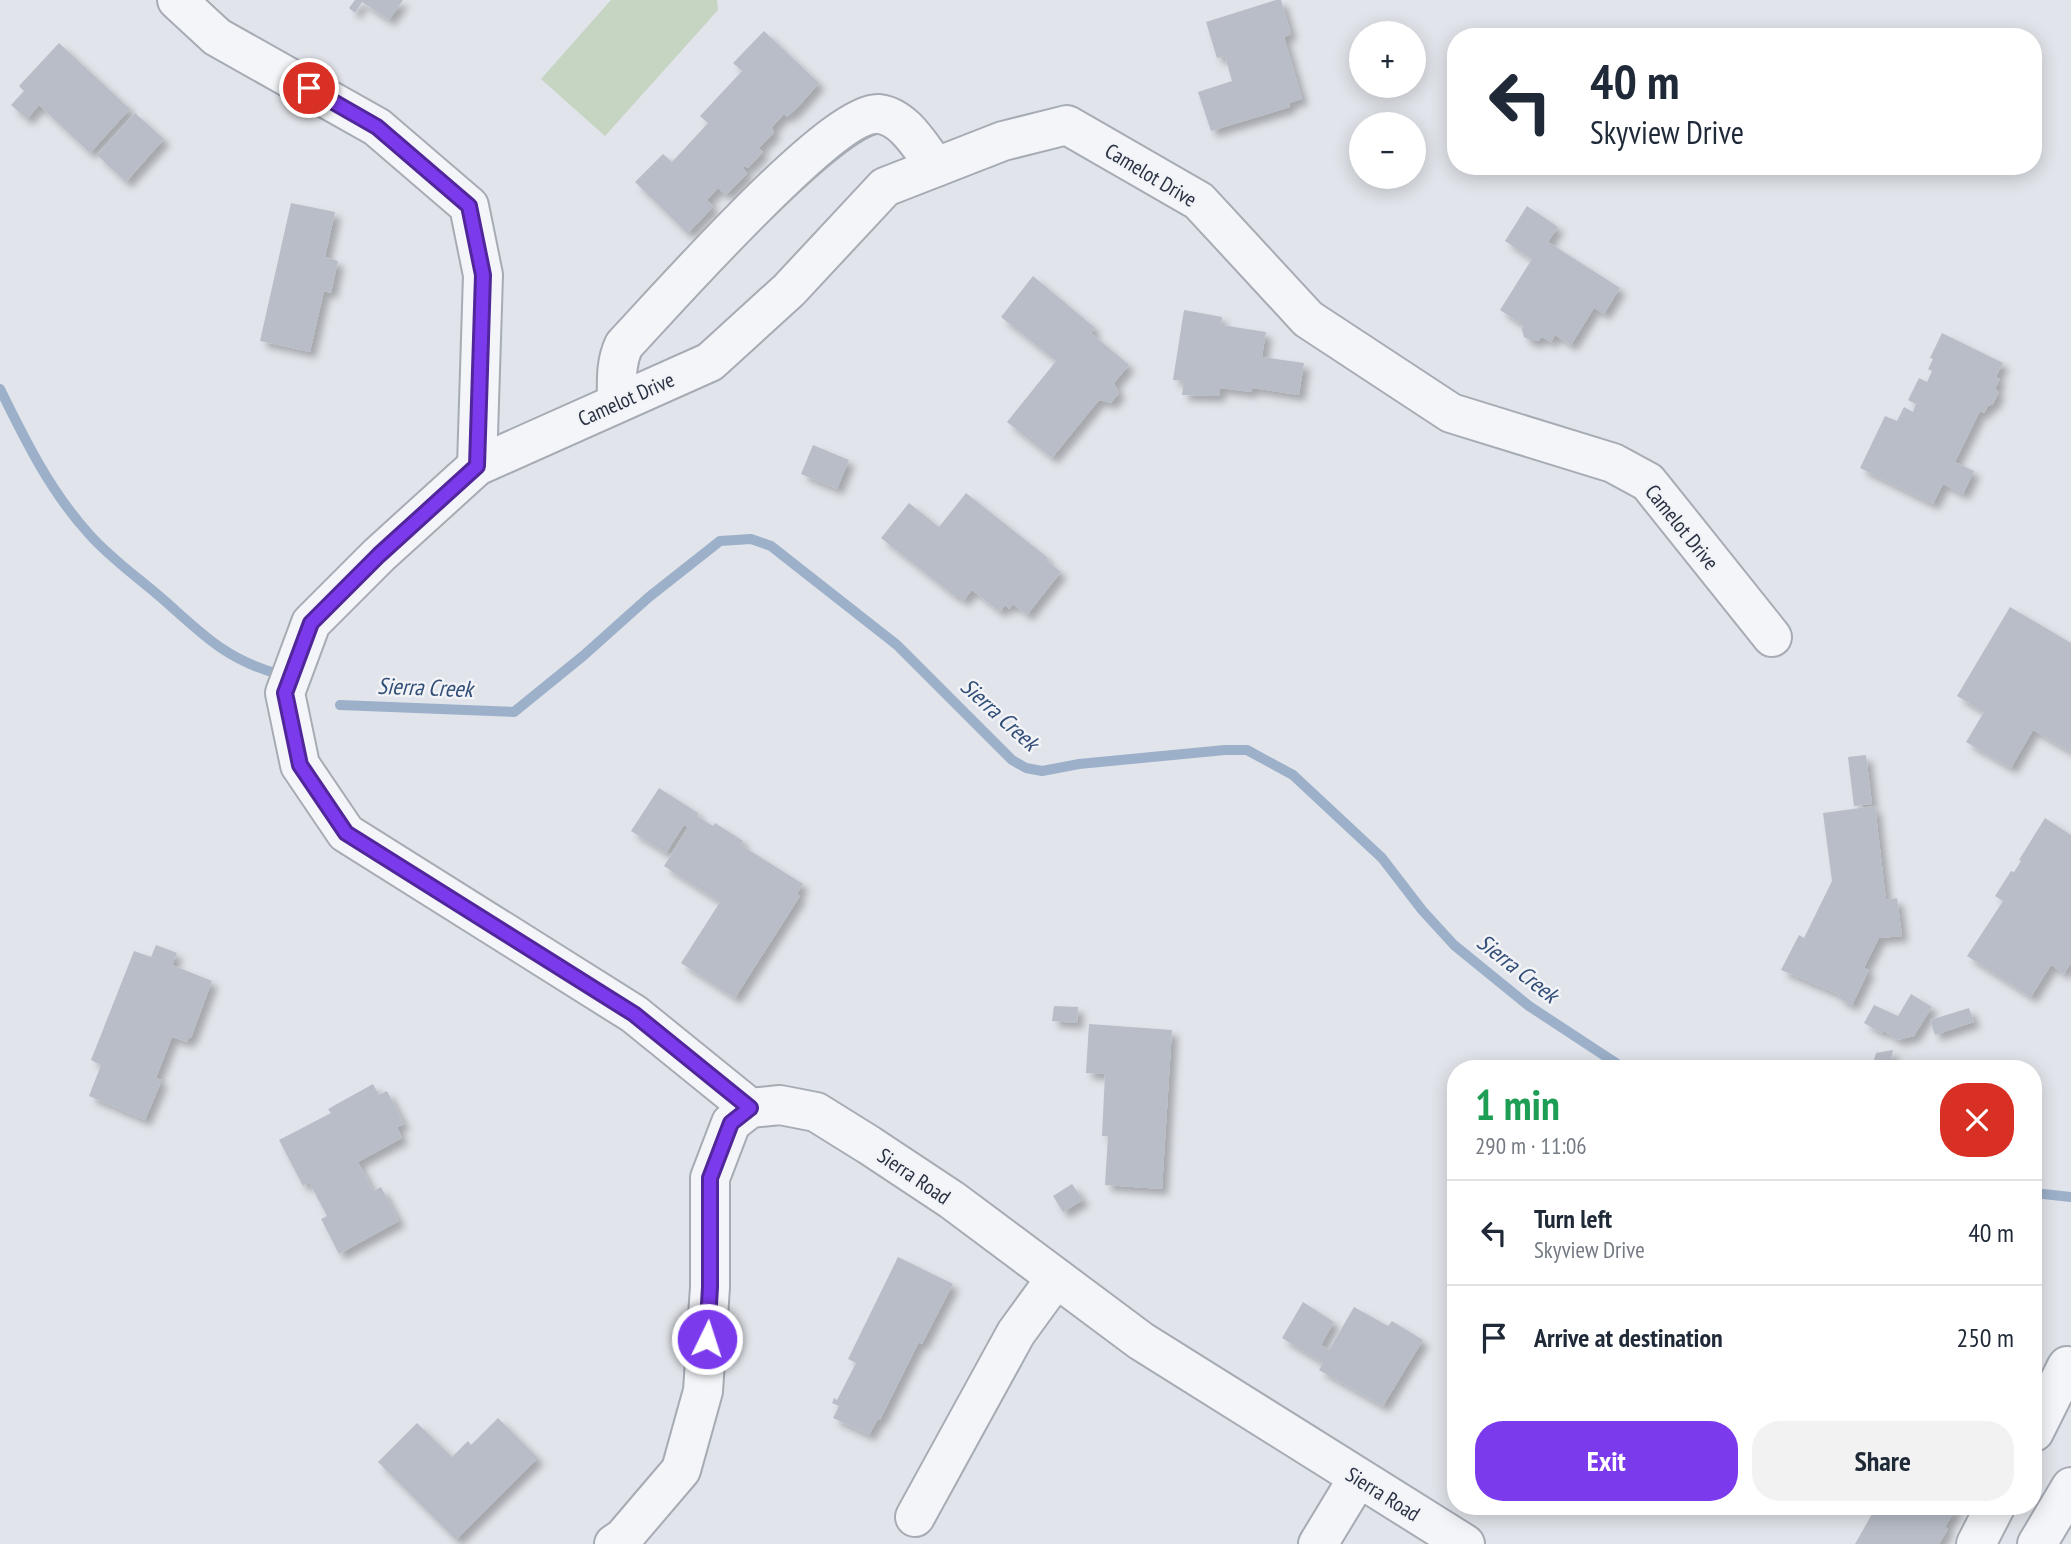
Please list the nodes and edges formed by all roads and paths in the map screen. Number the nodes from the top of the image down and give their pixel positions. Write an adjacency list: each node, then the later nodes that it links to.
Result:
1 (177, 0): 4 (street)
2 (936, 167): 3 (street, Camelot Drive); 3 (street); 5 (street, Camelot Drive)
3 (617, 403): 4 (street, Camelot Drive)
4 (477, 466): 6 (street, Camelot Drive)
5 (1772, 637)
6 (750, 1108): 7 (street, Sierra Road); 14 (street)
7 (1056, 1278): 10 (street, Sierra Road); 13 (street)
8 (2067, 1366): 9 (street)
9 (2042, 1416)
10 (1359, 1478): 15 (street); 16 (street, Sierra Road)
11 (2071, 1488): 18 (street)
12 (1991, 1515): 17 (street)
13 (915, 1517)
14 (614, 1544)
15 (1318, 1544)
16 (1465, 1544)
17 (1976, 1544)
18 (2037, 1544)

